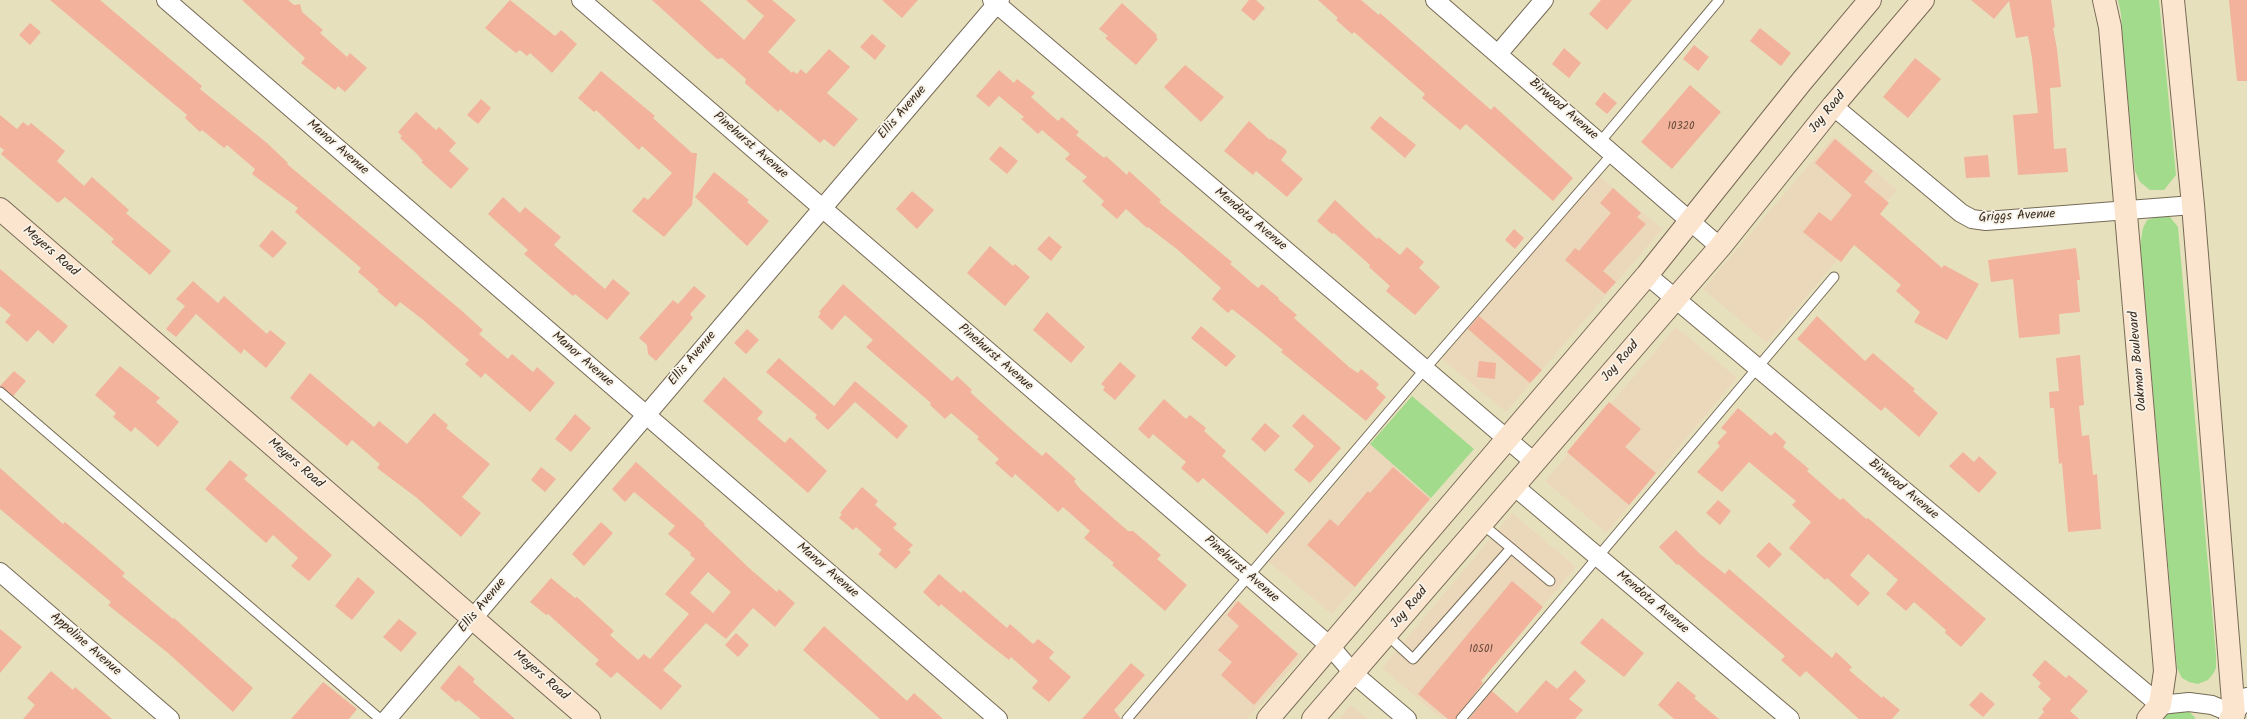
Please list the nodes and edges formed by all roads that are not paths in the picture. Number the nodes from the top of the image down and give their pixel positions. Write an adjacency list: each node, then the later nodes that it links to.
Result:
1 (166, 0): 26 (street, Manor Avenue)
2 (581, 0): 15 (street, Pinehurst Avenue)
3 (1435, 0): 11 (street, Birwood Avenue)
4 (1544, 0): 11 (street)
5 (1719, 0): 13 (lane)
6 (1870, 0): 18 (street)
7 (1923, 0): 12 (street, Joy Road)
8 (2104, 0): 17 (street, Oakman Boulevard)
9 (2173, 0): 14 (street)
10 (996, 1): 15 (street, Ellis Avenue); 24 (street, Mendota Avenue)
11 (1498, 54): 13 (street, Birwood Avenue)
12 (1833, 106): 17 (street, Griggs Avenue); 19 (street, Joy Road)
13 (1606, 148): 18 (street, Birwood Avenue); 24 (lane)
14 (2193, 204): 17 (street, Griggs Avenue); 40 (street)
15 (822, 208): 26 (street, Ellis Avenue); 34 (street, Pinehurst Avenue)
16 (0, 209): 36 (street, Meyers Road)
17 (2126, 209): 41 (street, Oakman Boulevard)
18 (1692, 220): 19 (street, Birwood Avenue); 20 (street)
19 (1720, 247): 22 (street, Joy Road)
20 (1647, 275): 22 (street, Birwood Avenue); 27 (street)
21 (1834, 277): 23 (lane)
22 (1675, 299): 23 (street, Birwood Avenue); 28 (street, Joy Road)
23 (1757, 368): 32 (lane); 41 (street, Birwood Avenue)
24 (1425, 369): 27 (street, Mendota Avenue); 34 (lane)
25 (0, 392): 43 (lane)
26 (646, 415): 36 (street, Ellis Avenue); 46 (street, Manor Avenue)
27 (1508, 440): 28 (street, Mendota Avenue); 38 (street)
28 (1534, 462): 29 (street, Joy Road)
29 (1514, 486): 30 (street, Joy Road); 32 (street, Mendota Avenue)
30 (1482, 524): 31 (lane); 37 (street, Joy Road)
31 (1511, 548): 35 (lane); 37 (lane)
32 (1598, 557): 51 (lane); 52 (street, Mendota Avenue)
33 (0, 572): 42 (street, Appoline Avenue)
34 (1248, 577): 38 (street, Pinehurst Avenue); 47 (lane)
35 (1550, 581)
36 (473, 618): 44 (street, Ellis Avenue); 45 (street, Meyers Road)
37 (1387, 635): 39 (street, Joy Road)
38 (1330, 646): 39 (street, Pinehurst Avenue); 48 (street)
39 (1354, 674): 49 (street, Joy Road); 50 (street, Pinehurst Avenue)
40 (2237, 710): 41 (street)
41 (2154, 712)
42 (170, 719)
43 (380, 719)
44 (387, 719)
45 (589, 719)
46 (998, 719)
47 (1127, 719)
48 (1268, 719)
49 (1313, 719)
50 (1407, 719)
51 (1461, 719)
52 (1790, 719)

